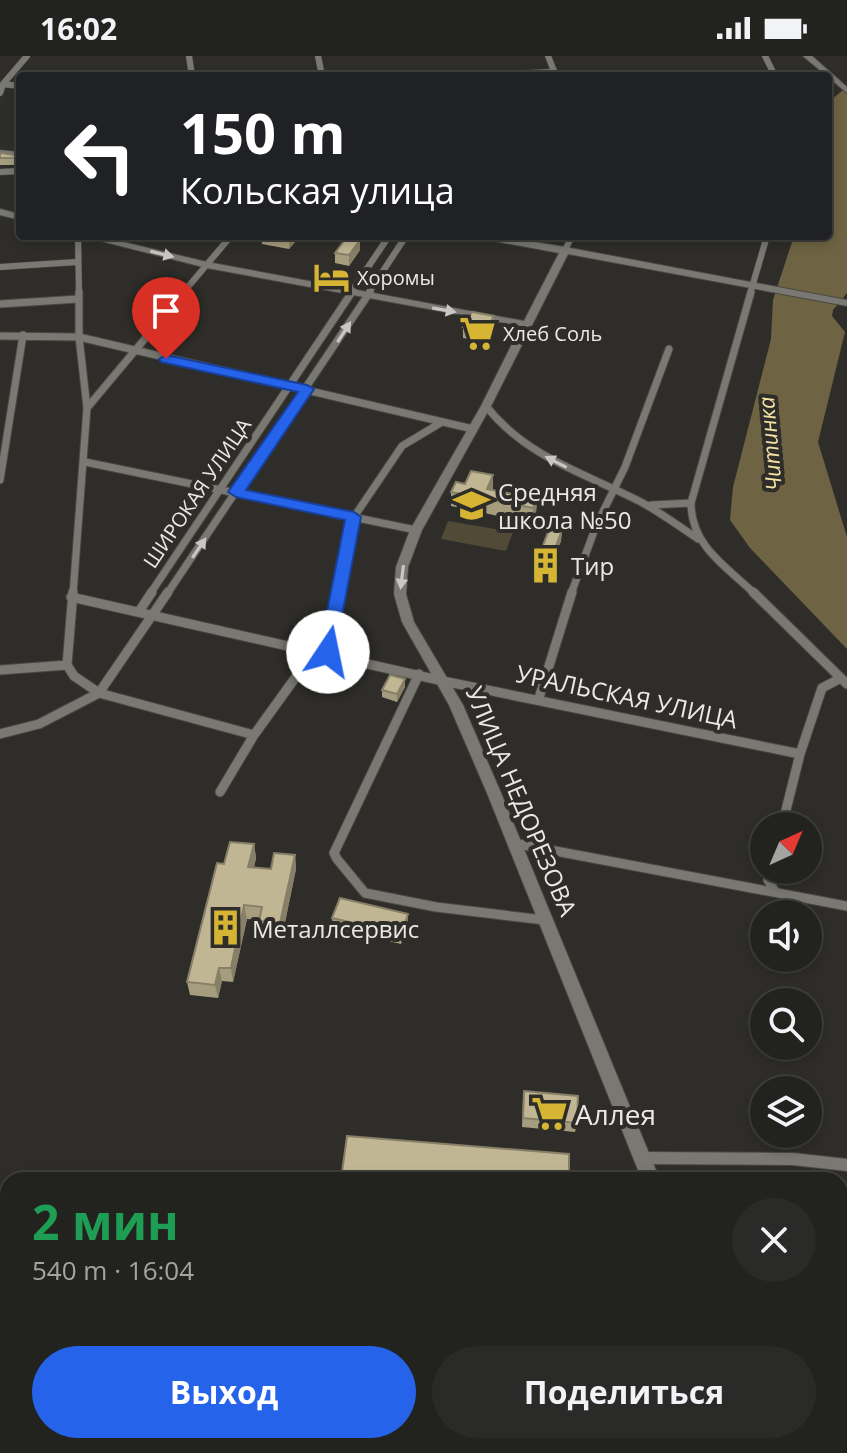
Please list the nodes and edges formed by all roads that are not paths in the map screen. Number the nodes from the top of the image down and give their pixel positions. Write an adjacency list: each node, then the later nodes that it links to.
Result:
1 (27, 56): 8 (street)
2 (807, 56): 4 (main road)
3 (819, 56): 4 (main road)
4 (823, 66): 5 (main road); 7 (main road)
5 (829, 72)
6 (832, 75): 10 (main road)
7 (847, 82)
8 (3, 84): 9 (street); 11 (street)
9 (16, 86)
10 (847, 91)
11 (0, 93)
12 (78, 240): 21 (street)
13 (103, 240): 22 (main road, one-way to 22)
14 (228, 240): 22 (street)
15 (386, 240): 25 (street, ШИРОКАЯ УЛИЦА)
16 (403, 240): 26 (street, ШИРОКАЯ УЛИЦА)
17 (506, 240): 20 (main road)
18 (570, 240): 20 (street, УЛИЦА НЕДОРЕЗОВА)
19 (766, 240): 24 (street)
20 (565, 250): 24 (main road); 30 (main road, УЛИЦА НЕДОРЕЗОВА)
21 (77, 262): 23 (street); 27 (street)
22 (207, 265): 25 (main road); 35 (street)
23 (0, 267)
24 (758, 287): 28 (main road); 48 (street)
25 (351, 293): 26 (main road); 36 (street, ШИРОКАЯ УЛИЦА)
26 (367, 296): 30 (main road, one-way to 30); 37 (street, ШИРОКАЯ УЛИЦА, one-way to 26)
27 (78, 299): 29 (street); 33 (street)
28 (846, 302)
29 (0, 304)
30 (526, 324): 38 (main road, УЛИЦА НЕДОРЕЗОВА)
31 (23, 335): 32 (street); 33 (street); 43 (street)
32 (0, 336)
33 (79, 337): 35 (street); 39 (street)
34 (669, 349): 45 (street)
35 (135, 352): 36 (street); 39 (street)
36 (290, 386): 37 (street); 44 (street, ШИРОКАЯ УЛИЦА)
37 (307, 389): 40 (street); 46 (street, ШИРОКАЯ УЛИЦА)
38 (486, 406): 41 (main road, УЛИЦА НЕДОРЕЗОВА); 45 (street, one-way to 38)
39 (87, 408): 42 (street)
40 (442, 422): 41 (street); 49 (street)
41 (473, 429): 50 (main road, УЛИЦА НЕДОРЕЗОВА)
42 (85, 462): 44 (street); 52 (street)
43 (0, 480)
44 (222, 489): 46 (street); 53 (street, ШИРОКАЯ УЛИЦА)
45 (614, 490): 47 (street); 63 (street)
46 (236, 492): 49 (street); 54 (street, ШИРОКАЯ УЛИЦА, one-way to 46)
47 (640, 502): 48 (street); 51 (street)
48 (691, 503): 51 (street)
49 (354, 517): 50 (street); 56 (street)
50 (416, 530): 60 (main road, УЛИЦА НЕДОРЕЗОВА, one-way to 60)
51 (698, 539): 61 (street)
52 (71, 597): 53 (street, УРАЛЬСКАЯ УЛИЦА); 57 (street)
53 (140, 610): 54 (street, УРАЛЬСКАЯ УЛИЦА)
54 (155, 612): 55 (street, УРАЛЬСКАЯ УЛИЦА); 62 (street, ШИРОКАЯ УЛИЦА)
55 (316, 649): 56 (street, УРАЛЬСКАЯ УЛИЦА); 65 (street)
56 (328, 652): 59 (street, УРАЛЬСКАЯ УЛИЦА)
57 (67, 665): 58 (street); 62 (street)
58 (0, 670)
59 (419, 674): 60 (street, УРАЛЬСКАЯ УЛИЦА); 73 (street)
60 (442, 680): 63 (street, УРАЛЬСКАЯ УЛИЦА); 69 (main road, УЛИЦА НЕДОРЕЗОВА)
61 (844, 681): 66 (street)
62 (99, 693): 64 (street); 65 (street)
63 (539, 698): 66 (street, УРАЛЬСКАЯ УЛИЦА)
64 (0, 734)
65 (254, 735): 67 (street)
66 (800, 754): 68 (street)
67 (220, 792)
68 (786, 812)
69 (513, 843): 71 (street); 73 (main road, УЛИЦА НЕДОРЕЗОВА)
70 (770, 884): 71 (street)
71 (774, 890): 72 (street)
72 (847, 906)
73 (544, 920): 74 (main road, УЛИЦА НЕДОРЕЗОВА)
74 (643, 1158): 75 (street); 76 (main road, УЛИЦА НЕДОРЕЗОВА)
75 (847, 1165)
76 (648, 1172)

